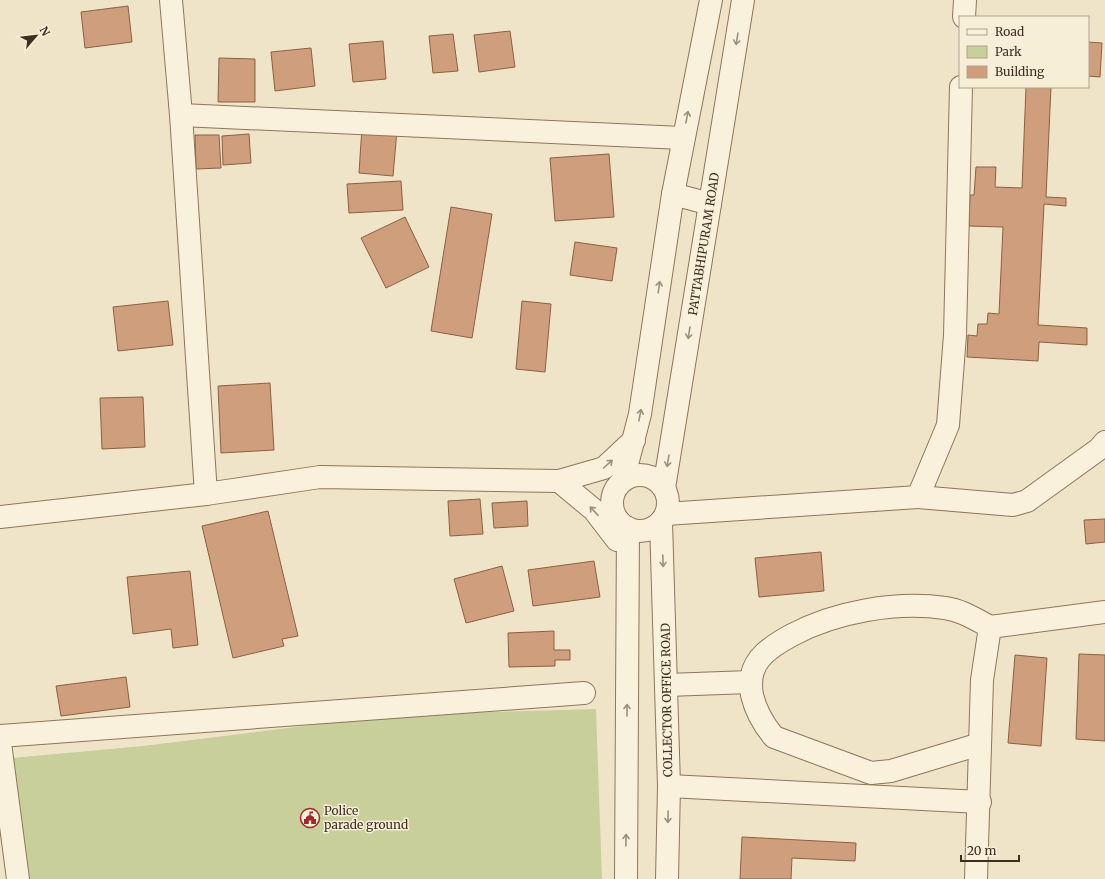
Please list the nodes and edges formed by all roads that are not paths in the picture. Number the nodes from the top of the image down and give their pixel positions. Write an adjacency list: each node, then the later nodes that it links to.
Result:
1 (171, 0): 7 (street)
2 (710, 0): 8 (street, one-way to 2)
3 (743, 0): 10 (street, PATTABHIPURAM ROAD, one-way to 10)
4 (964, 0): 5 (street)
5 (964, 16)
6 (961, 88): 17 (street)
7 (181, 115): 8 (street); 16 (street)
8 (682, 138): 9 (street)
9 (673, 194): 10 (street); 11 (street, one-way to 9)
10 (710, 204): 15 (street, PATTABHIPURAM ROAD, one-way to 15)
11 (634, 440): 13 (street); 14 (street, one-way to 11)
12 (1105, 442): 17 (street)
13 (624, 480): 15 (street); 20 (street)
14 (559, 481): 16 (street); 21 (street, one-way to 14)
15 (664, 488): 19 (street, PATTABHIPURAM ROAD)
16 (206, 494): 18 (street)
17 (918, 497): 19 (street)
18 (0, 517)
19 (664, 518): 20 (street); 25 (street, COLLECTOR OFFICE ROAD, one-way to 25)
20 (628, 528): 21 (street)
21 (627, 553): 33 (street, one-way to 21)
22 (1105, 612): 23 (street)
23 (990, 627): 24 (street); 29 (street)
24 (750, 682): 25 (street); 29 (street)
25 (667, 685): 30 (street, COLLECTOR OFFICE ROAD)
26 (584, 693): 27 (street)
27 (0, 736)
28 (0, 743): 32 (street)
29 (980, 744): 31 (street)
30 (669, 786): 31 (street); 34 (street, COLLECTOR OFFICE ROAD, one-way to 34)
31 (980, 802): 35 (street)
32 (18, 879)
33 (626, 879)
34 (667, 879)
35 (976, 879)

